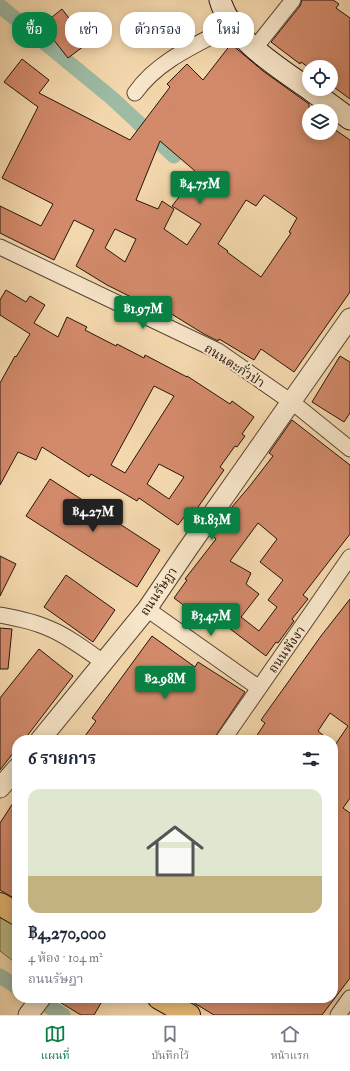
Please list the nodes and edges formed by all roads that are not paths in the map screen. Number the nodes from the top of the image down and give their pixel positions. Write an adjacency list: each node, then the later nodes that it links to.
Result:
1 (293, 0): 5 (street)
2 (221, 1): 3 (main road)
3 (226, 12)
4 (203, 41): 7 (street)
5 (254, 49): 6 (main road)
6 (302, 84)
7 (135, 94)
8 (319, 96): 9 (main road)
9 (350, 118)
10 (0, 247): 12 (street, ถนนตะกั่วป่า)
11 (350, 318): 12 (street, ถนนรัษฎา)
12 (292, 402): 13 (street, ถนนตะกั่วป่า); 15 (street, ถนนรัษฎา)
13 (350, 449)
14 (350, 557): 18 (street, ถนนพังงา)
15 (147, 609): 17 (street, ถนนรัษฎา); 18 (street)
16 (0, 616): 17 (street)
17 (103, 662): 19 (street, ถนนรัษฎา)
18 (259, 688): 20 (street, ถนนพังงา)
19 (44, 735)
20 (226, 735)
21 (12, 774): 22 (street)
22 (0, 788)
23 (0, 904): 24 (main road)
24 (12, 911)
25 (350, 998): 30 (street)
26 (37, 1003): 28 (street)
27 (168, 1003): 29 (main road)
28 (28, 1015)
29 (189, 1015)
30 (338, 1015)

